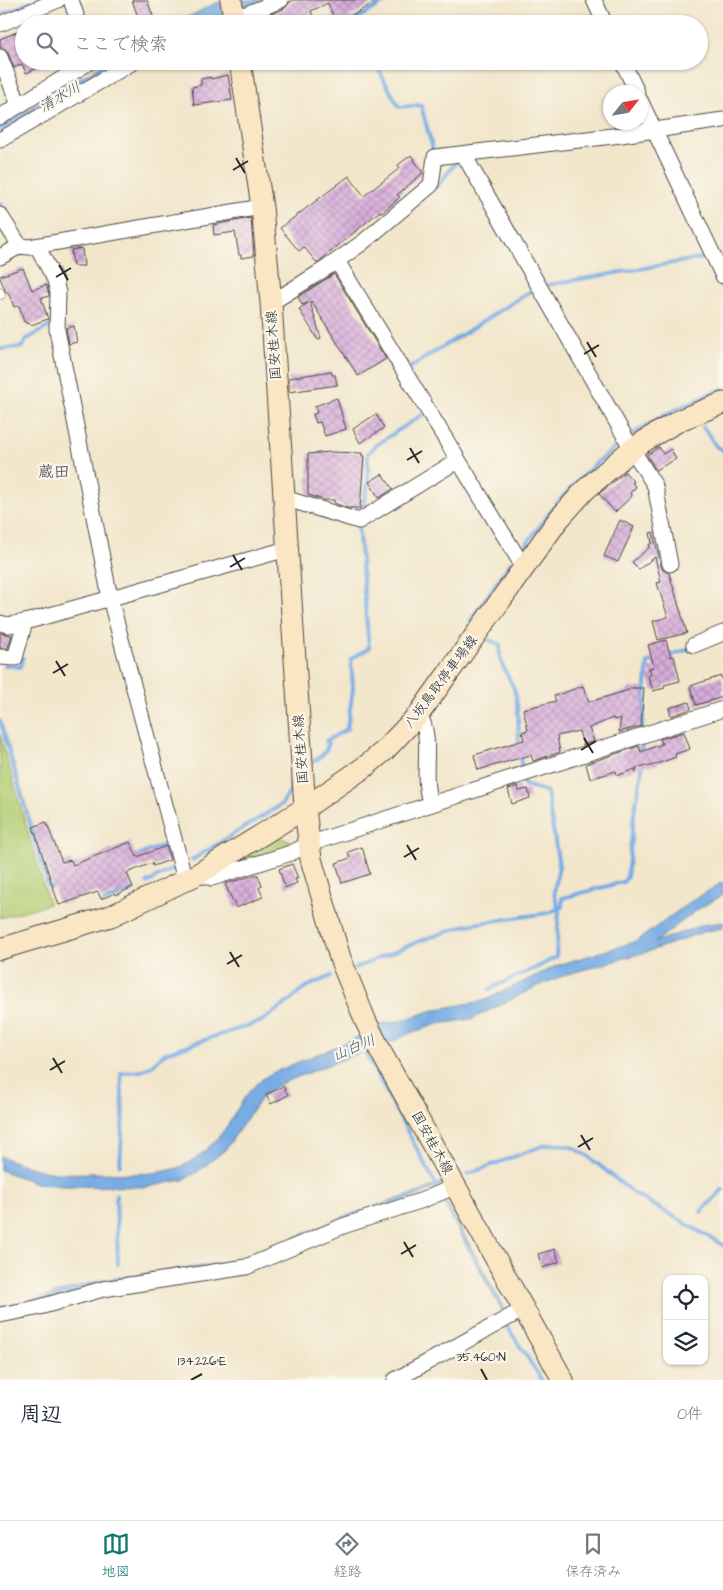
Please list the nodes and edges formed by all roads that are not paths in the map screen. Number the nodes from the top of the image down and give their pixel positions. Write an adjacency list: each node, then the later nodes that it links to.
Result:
1 (58, 0): 5 (street)
2 (71, 0): 6 (street)
3 (282, 0): 7 (street)
4 (594, 0): 8 (street)
5 (22, 15)
6 (75, 15)
7 (233, 15)
8 (601, 15)
9 (15, 18): 10 (street)
10 (0, 24)
11 (0, 57): 17 (street)
12 (76, 70): 17 (street)
13 (120, 70): 22 (street)
14 (241, 70): 24 (main road, 国安桂木線)
15 (626, 70): 16 (street)
16 (634, 85)
17 (19, 105): 18 (street)
18 (0, 117)
19 (648, 117): 21 (street)
20 (723, 120): 21 (street)
21 (654, 130): 23 (street); 30 (street)
22 (0, 140)
23 (464, 155): 29 (street); 33 (street)
24 (262, 207): 27 (street); 31 (main road, 国安桂木線)
25 (0, 215): 26 (street)
26 (20, 246): 27 (street); 28 (street)
27 (37, 246): 39 (street)
28 (0, 257)
29 (337, 261): 31 (street); 34 (street)
30 (723, 276)
31 (271, 303): 35 (main road, 国安桂木線)
32 (723, 403): 33 (main road, 八坂鳥取停車場線)
33 (632, 450): 37 (street); 38 (main road, 八坂鳥取停車場線)
34 (457, 461): 35 (street); 38 (street)
35 (284, 498): 36 (main road, 国安桂木線)
36 (287, 549): 39 (street); 48 (main road, 国安桂木線)
37 (670, 564)
38 (524, 568): 46 (main road, 八坂鳥取停車場線)
39 (110, 598): 40 (street); 50 (street)
40 (25, 622): 41 (street); 44 (street)
41 (0, 623)
42 (723, 633): 43 (street)
43 (694, 645)
44 (0, 657)
45 (723, 709): 47 (street)
46 (419, 714): 47 (street); 48 (main road, 八坂鳥取停車場線)
47 (431, 804): 49 (street)
48 (304, 808): 49 (main road, 国安桂木線); 50 (main road, 八坂鳥取停車場線)
49 (309, 844): 50 (street); 52 (main road, 国安桂木線)
50 (192, 877): 51 (main road, 八坂鳥取停車場線)
51 (0, 949)
52 (456, 1186): 53 (main road, 国安桂木線); 54 (street)
53 (524, 1309): 55 (street); 56 (main road, 国安桂木線)
54 (0, 1315)
55 (395, 1380)
56 (563, 1380)

